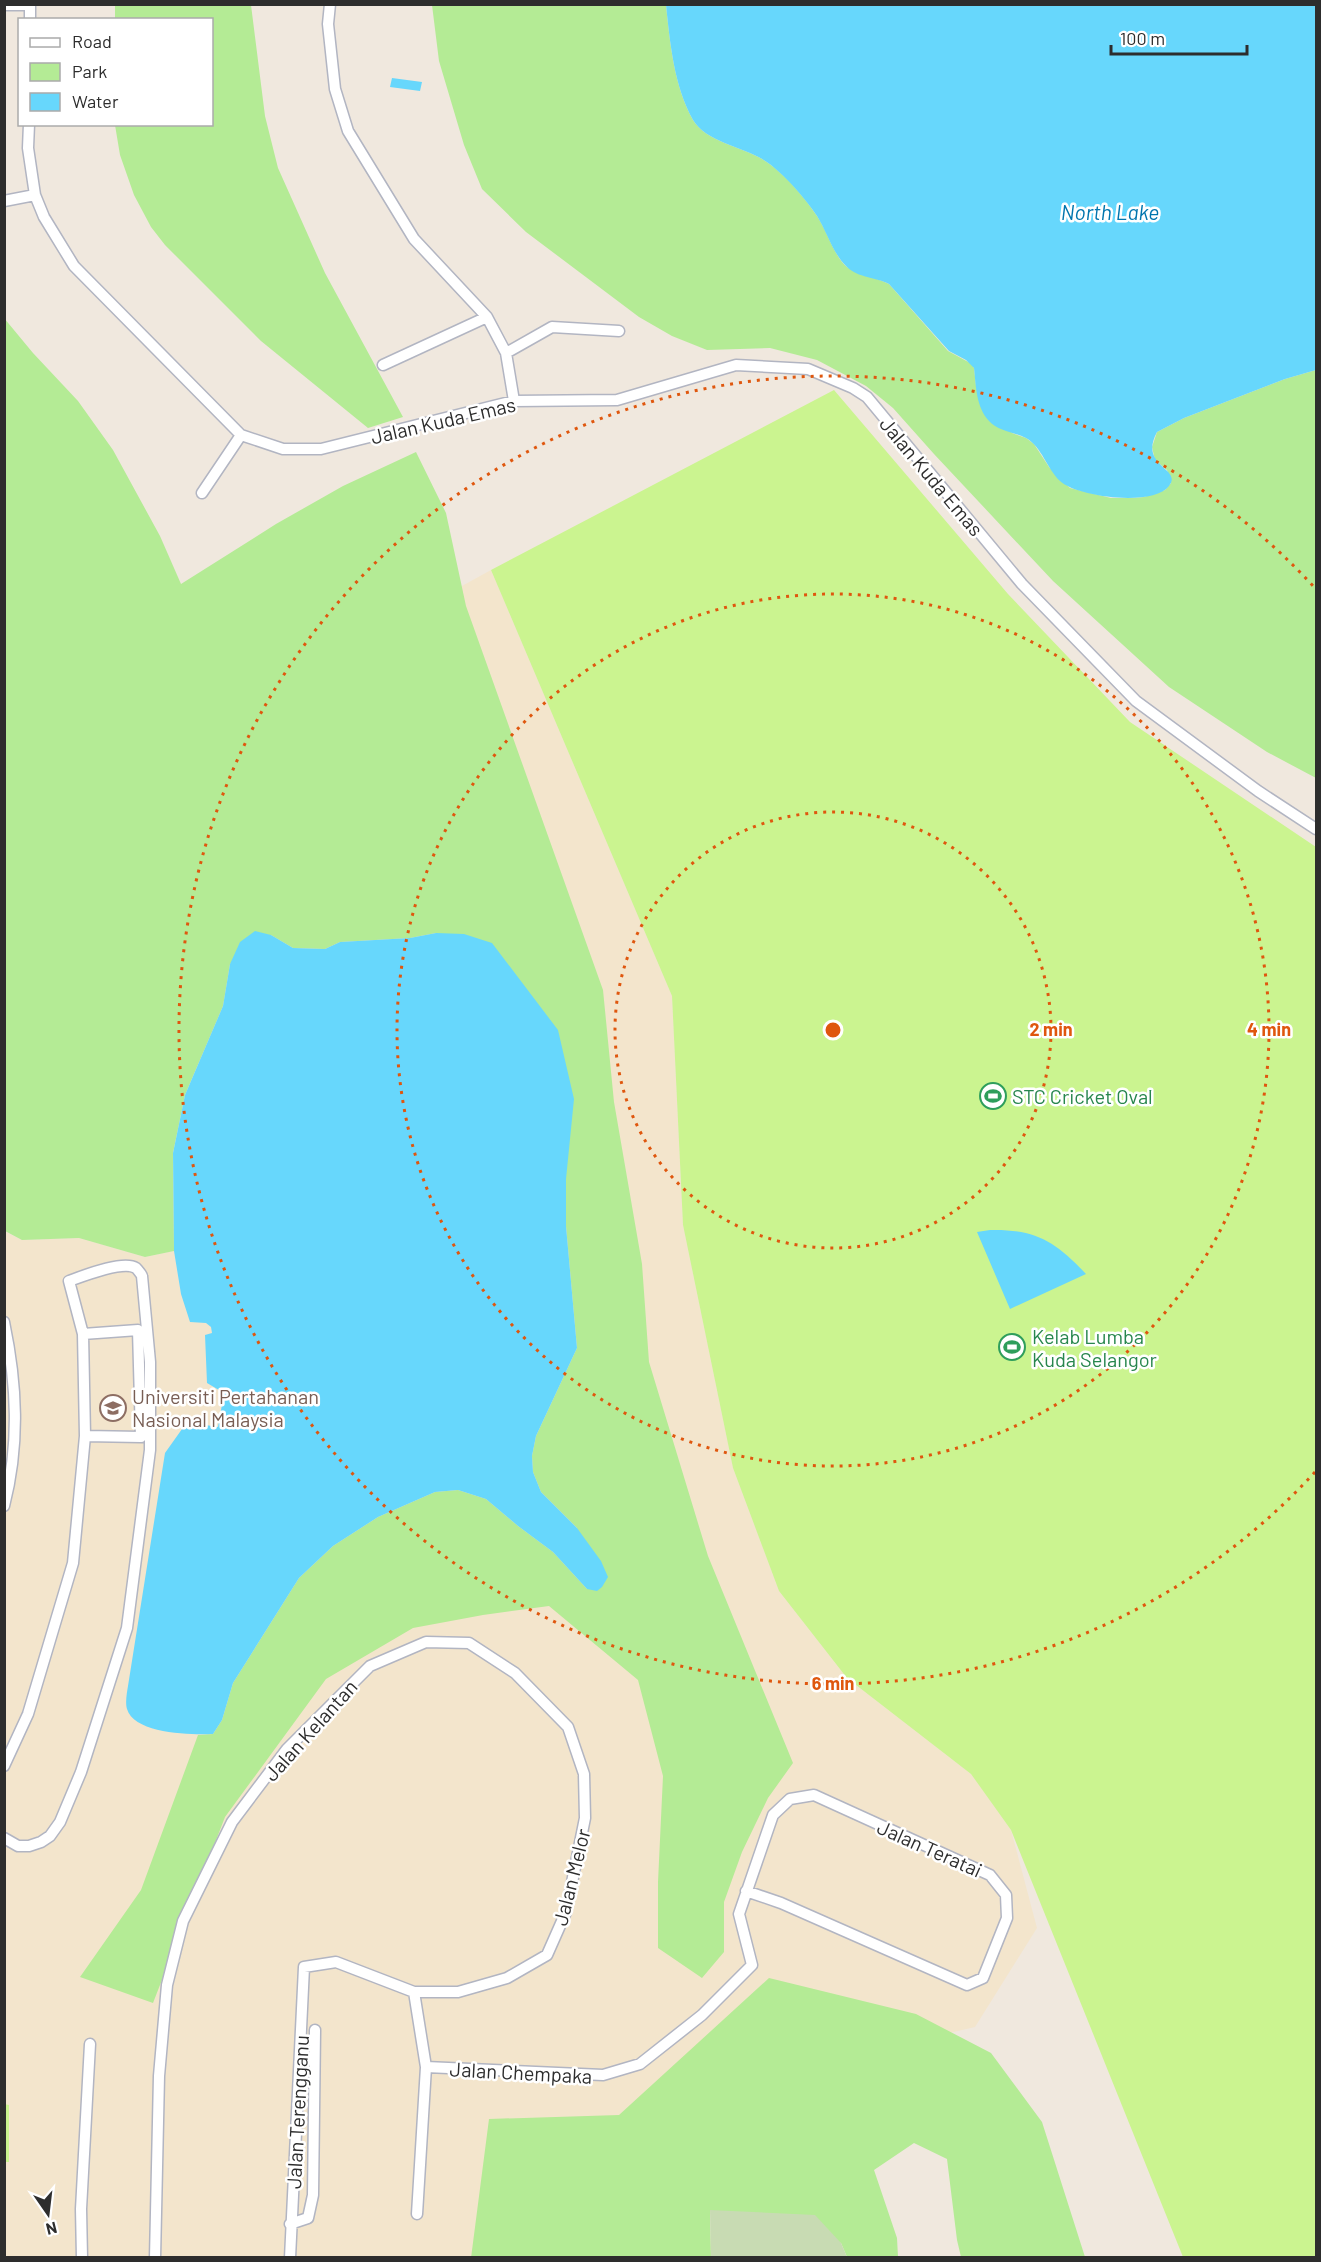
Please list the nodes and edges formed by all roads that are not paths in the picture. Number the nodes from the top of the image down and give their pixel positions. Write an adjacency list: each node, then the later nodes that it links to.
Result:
1 (330, 4): 7 (street)
2 (4, 5): 3 (street)
3 (30, 5)
4 (28, 126): 5 (street, Jalan Kuda Emas)
5 (35, 195): 6 (street); 12 (street, Jalan Kuda Emas)
6 (4, 201)
7 (487, 316): 9 (street); 10 (street)
8 (619, 332): 9 (street)
9 (506, 353): 11 (street)
10 (383, 365)
11 (514, 402): 12 (street, Jalan Kuda Emas); 14 (street, Jalan Kuda Emas)
12 (241, 435): 13 (street)
13 (202, 494)
14 (1317, 829)
15 (4, 1322): 18 (street)
16 (83, 1334): 17 (street); 17 (street); 21 (street)
17 (85, 1436): 20 (street)
18 (4, 1506)
19 (514, 1673): 24 (street, Jalan Melor); 31 (street, Jalan Kelantan)
20 (4, 1766)
21 (4, 1838)
22 (746, 1891): 22 (street, Jalan Teratai); 27 (street, Jalan Chempaka)
23 (304, 1966): 24 (street, Jalan Melor); 29 (street, Jalan Terengganu)
24 (414, 1992): 27 (street)
25 (315, 2030): 29 (street)
26 (90, 2044): 30 (street)
27 (426, 2067): 28 (street)
28 (417, 2214)
29 (290, 2224): 32 (street, Jalan Terengganu)
30 (82, 2258)
31 (156, 2258)
32 (290, 2258)

